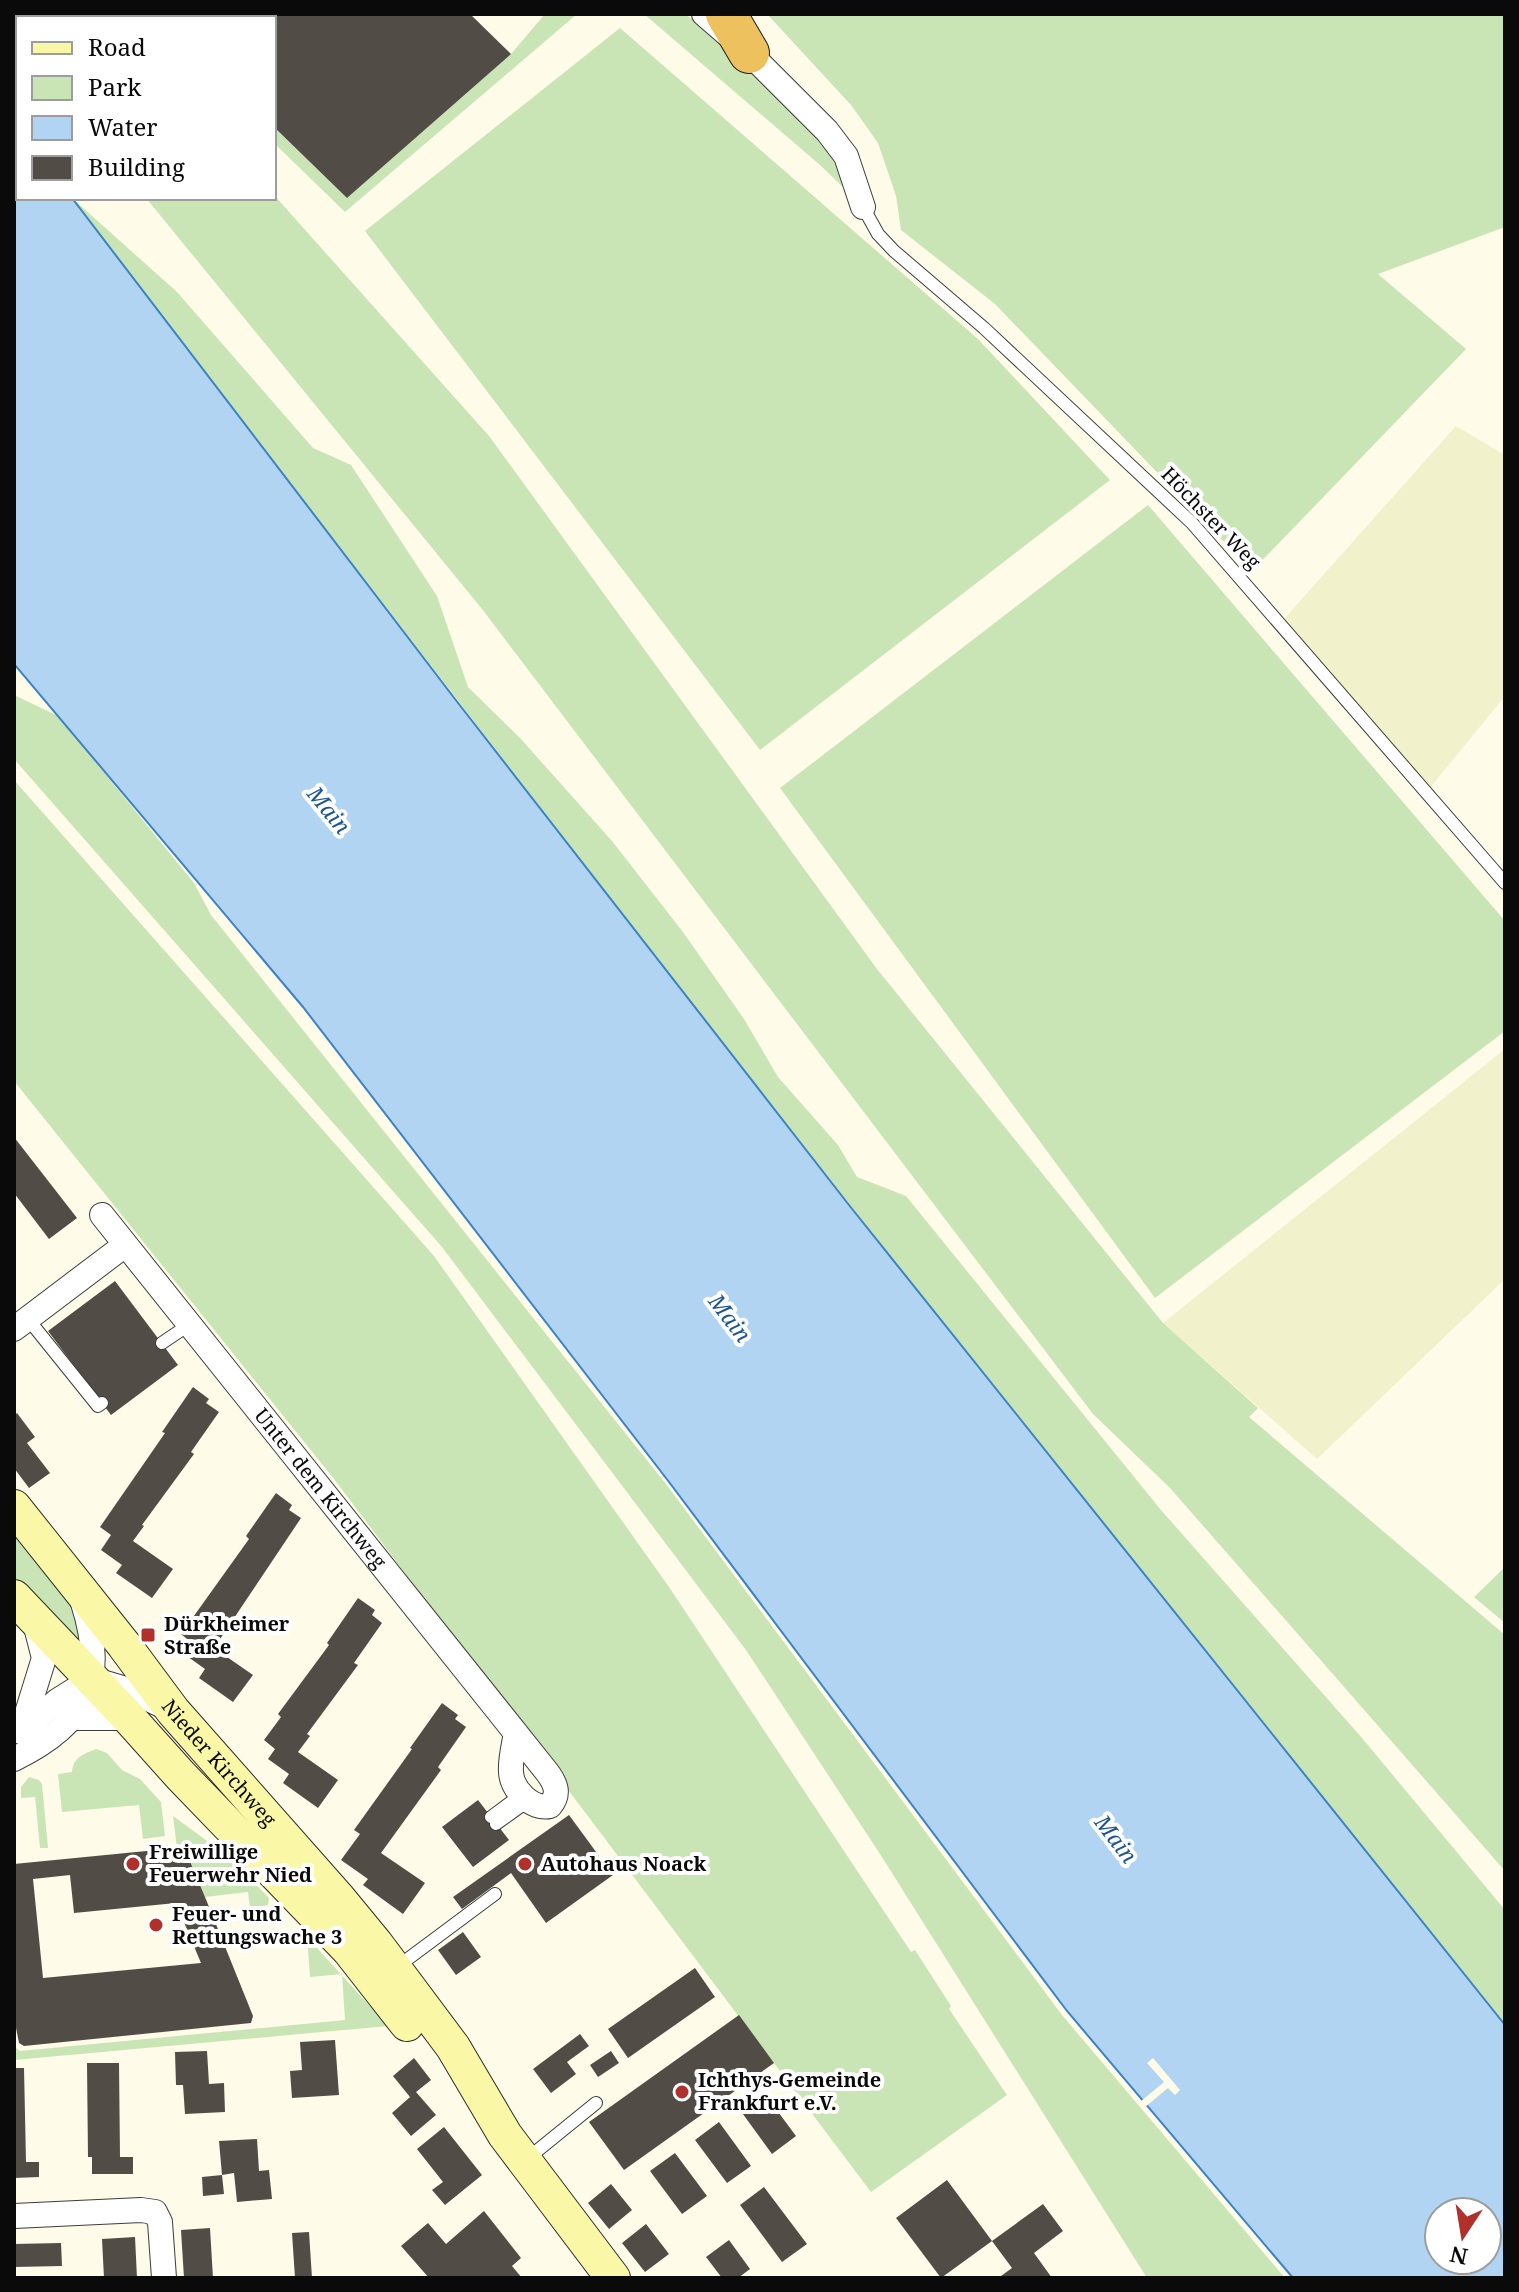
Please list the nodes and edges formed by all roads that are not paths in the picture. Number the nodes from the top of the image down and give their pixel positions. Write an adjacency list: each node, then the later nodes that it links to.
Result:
1 (704, 14): 3 (street)
2 (726, 14): 3 (highway)
3 (749, 53): 4 (street)
4 (863, 207): 5 (lane, Höchster Weg)
5 (1505, 883)
6 (102, 1215): 7 (street, Unter dem Kirchweg)
7 (125, 1245): 8 (street); 9 (street, Unter dem Kirchweg)
8 (21, 1324): 11 (lane)
9 (190, 1324): 10 (lane); 19 (street, Unter dem Kirchweg)
10 (162, 1343)
11 (102, 1403)
12 (14, 1507): 13 (main road, Nieder Kirchweg)
13 (79, 1590): 15 (street); 16 (main road, Nieder Kirchweg)
14 (24, 1607): 15 (main road, Nieder Kirchweg); 20 (street)
15 (92, 1679): 16 (street); 17 (street); 18 (main road, Nieder Kirchweg); 20 (street)
16 (173, 1711): 25 (main road, Nieder Kirchweg)
17 (74, 1718): 18 (street); 21 (street)
18 (129, 1718): 25 (main road, Nieder Kirchweg)
19 (516, 1733): 22 (street); 22 (street, Unter dem Kirchweg)
20 (17, 1739)
21 (14, 1759)
22 (525, 1798): 23 (lane)
23 (494, 1821)
24 (495, 1894): 26 (lane)
25 (328, 1908): 26 (main road, Nieder Kirchweg); 28 (main road, Nieder Kirchweg)
26 (395, 1969): 28 (main road, Nieder Kirchweg)
27 (596, 2103): 28 (lane)
28 (515, 2148): 31 (main road, Nieder Kirchweg)
29 (14, 2216): 30 (street)
30 (164, 2278)
31 (613, 2278)

